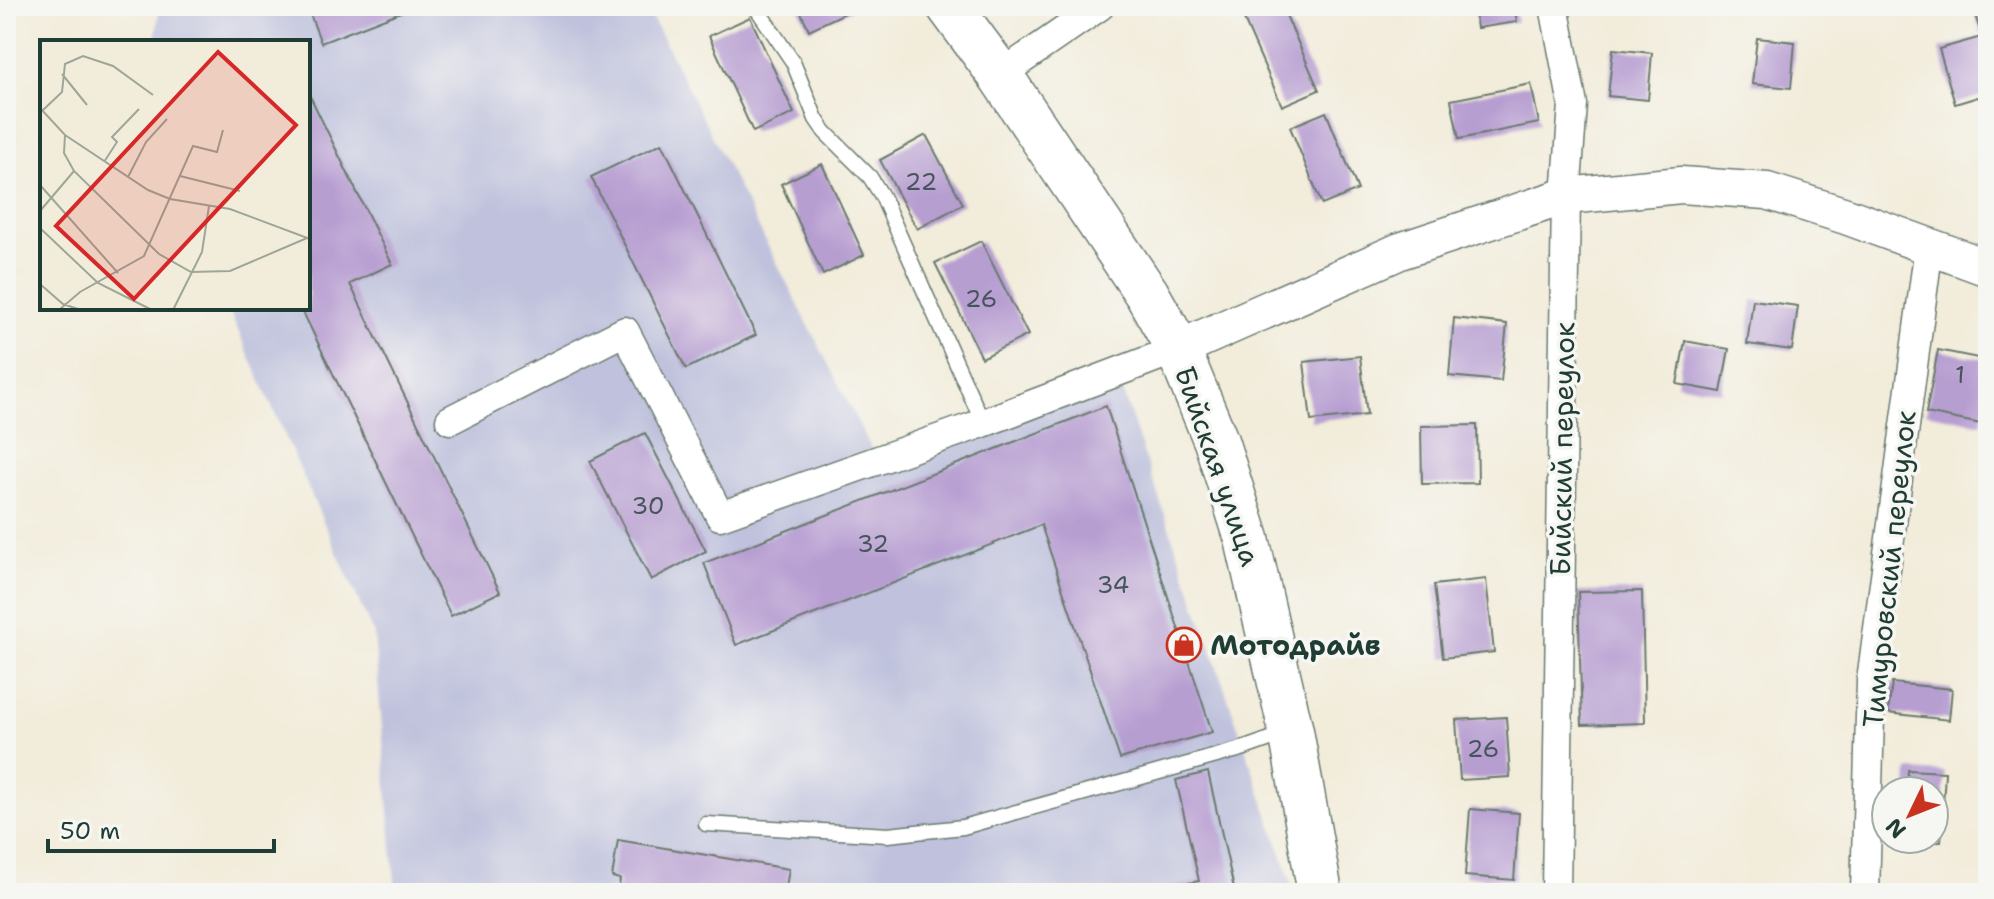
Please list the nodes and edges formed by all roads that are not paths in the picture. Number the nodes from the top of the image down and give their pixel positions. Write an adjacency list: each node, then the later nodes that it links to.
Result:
1 (755, 6): 11 (lane)
2 (949, 6): 5 (main road, Бийская улица)
3 (1100, 6): 5 (street)
4 (1554, 6): 6 (street, Бийский переулок)
5 (1000, 75): 9 (main road, Бийская улица)
6 (1566, 196): 7 (street); 9 (street); 15 (street, Бийский переулок)
7 (1929, 246): 8 (street); 16 (street, Тимуровский переулок)
8 (1988, 268)
9 (1178, 349): 11 (street); 12 (main road, Бийская улица)
10 (450, 420): 11 (street)
11 (983, 423)
12 (1291, 731): 13 (lane); 14 (main road, Бийская улица)
13 (706, 824)
14 (1320, 893)
15 (1556, 893)
16 (1865, 893)

